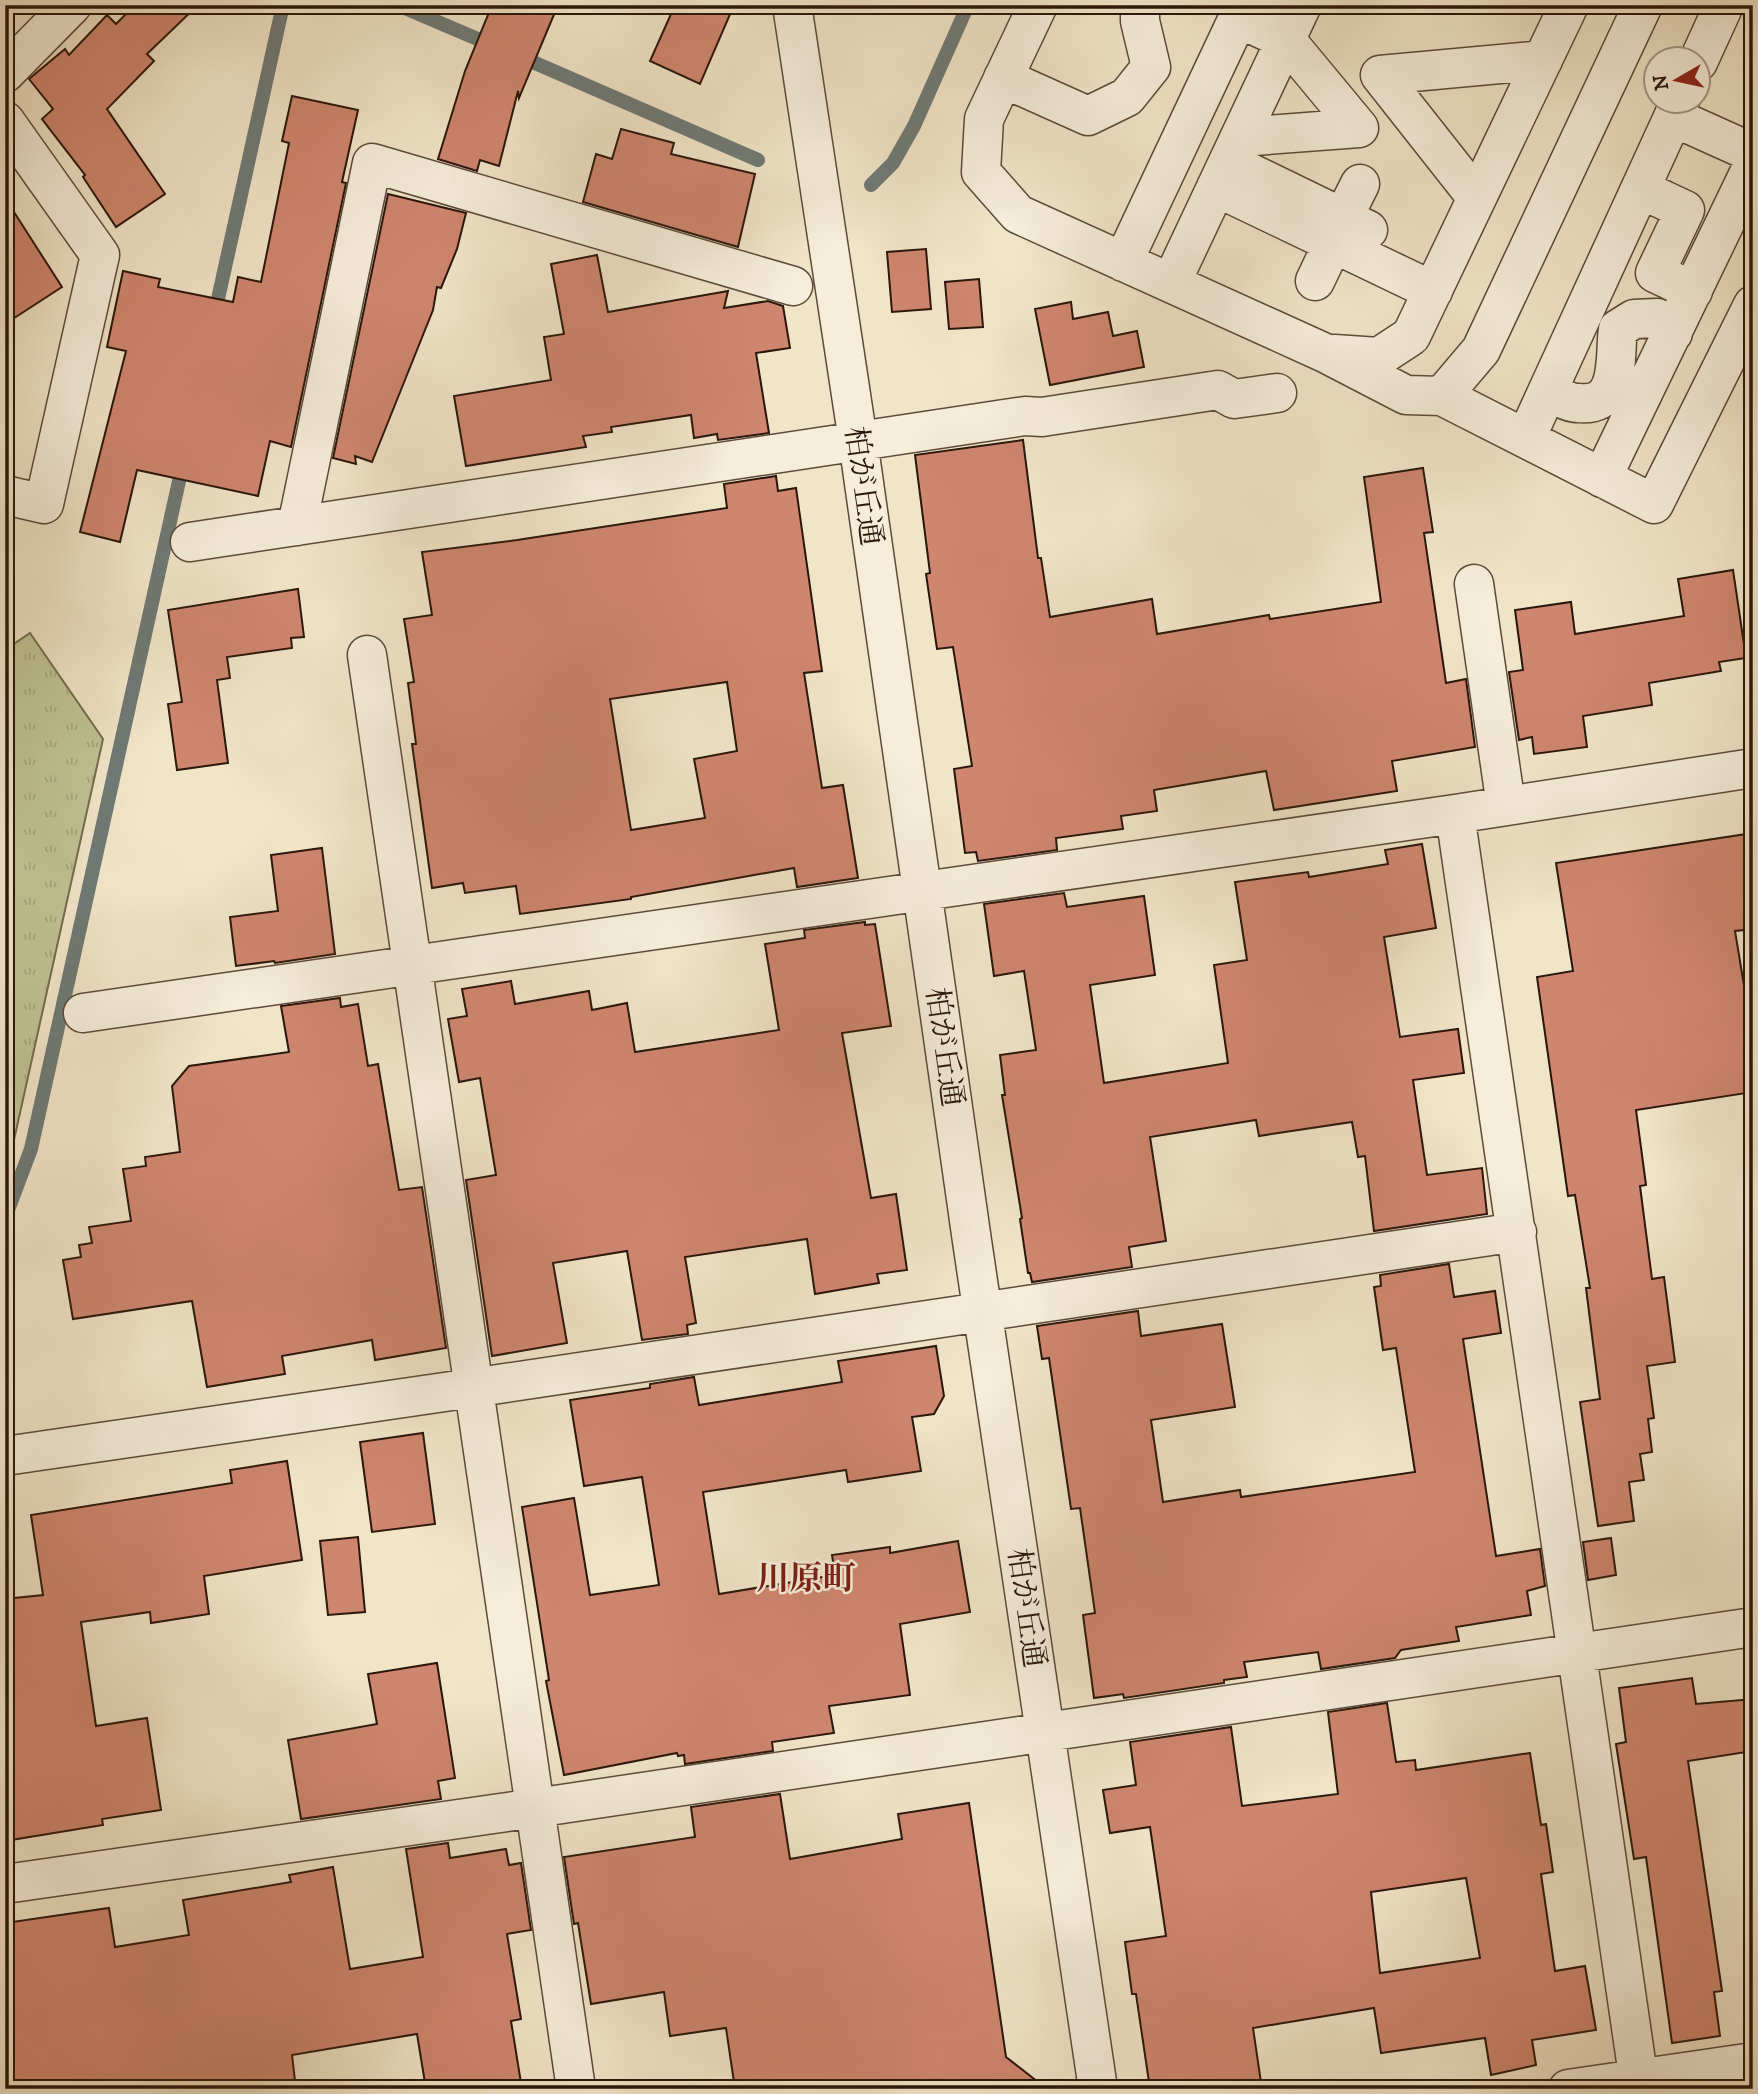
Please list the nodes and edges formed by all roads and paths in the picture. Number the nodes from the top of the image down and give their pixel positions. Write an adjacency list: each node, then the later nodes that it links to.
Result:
1 (72, 5): 12 (street)
2 (792, 5): 37 (street, 柏が丘通)
3 (1038, 5): 13 (street)
4 (1140, 5): 13 (street)
5 (1302, 5): 9 (street)
6 (1569, 5): 11 (street)
7 (1643, 5): 35 (street)
8 (1724, 5): 10 (street)
9 (1286, 40): 18 (street); 18 (street); 24 (street)
10 (1706, 46)
11 (1543, 60): 22 (street); 22 (street)
12 (5, 73)
13 (1003, 78): 24 (street)
14 (1674, 116): 21 (street)
15 (1689, 116): 17 (street)
16 (5, 121): 39 (street)
17 (1753, 153)
18 (1228, 162): 23 (street); 27 (street)
19 (1753, 165): 29 (street)
20 (1360, 184): 23 (street)
21 (1640, 189): 29 (street); 33 (street)
22 (1477, 198): 25 (street)
23 (1338, 231): 25 (street); 26 (street)
24 (1123, 262): 27 (street)
25 (1439, 279): 32 (street)
26 (1315, 281)
27 (1171, 284): 32 (street)
28 (793, 286): 40 (street)
29 (1693, 291): 31 (street)
30 (1753, 305): 38 (street)
31 (1673, 333): 33 (street); 38 (street)
32 (1325, 353): 35 (street)
33 (1547, 391): 36 (street)
34 (1277, 393): 37 (street)
35 (1442, 396): 36 (street)
36 (1526, 438): 38 (street)
37 (858, 442): 40 (street); 47 (street, 柏が丘通)
38 (1602, 478)
39 (5, 495)
40 (297, 526): 41 (street)
41 (190, 542)
42 (1474, 584): 45 (street)
43 (367, 655): 48 (street)
44 (1753, 768): 45 (street)
45 (1506, 806): 46 (street)
46 (1455, 814): 47 (street); 50 (street)
47 (923, 890): 48 (street); 51 (street, 柏が丘通)
48 (411, 964): 49 (street); 52 (street)
49 (83, 1013)
50 (1517, 1232): 51 (street); 55 (street)
51 (983, 1312): 52 (street); 56 (street, 柏が丘通)
52 (472, 1388): 53 (street); 57 (street)
53 (5, 1456)
54 (1753, 1627): 55 (street)
55 (1579, 1654): 56 (street); 60 (street)
56 (1045, 1732): 57 (street); 62 (street, 柏が丘通)
57 (536, 1808): 58 (street); 61 (street)
58 (5, 1884)
59 (1753, 2062): 60 (street)
60 (1640, 2084): 63 (street)
61 (576, 2089)
62 (1098, 2089)
63 (1567, 2089)

